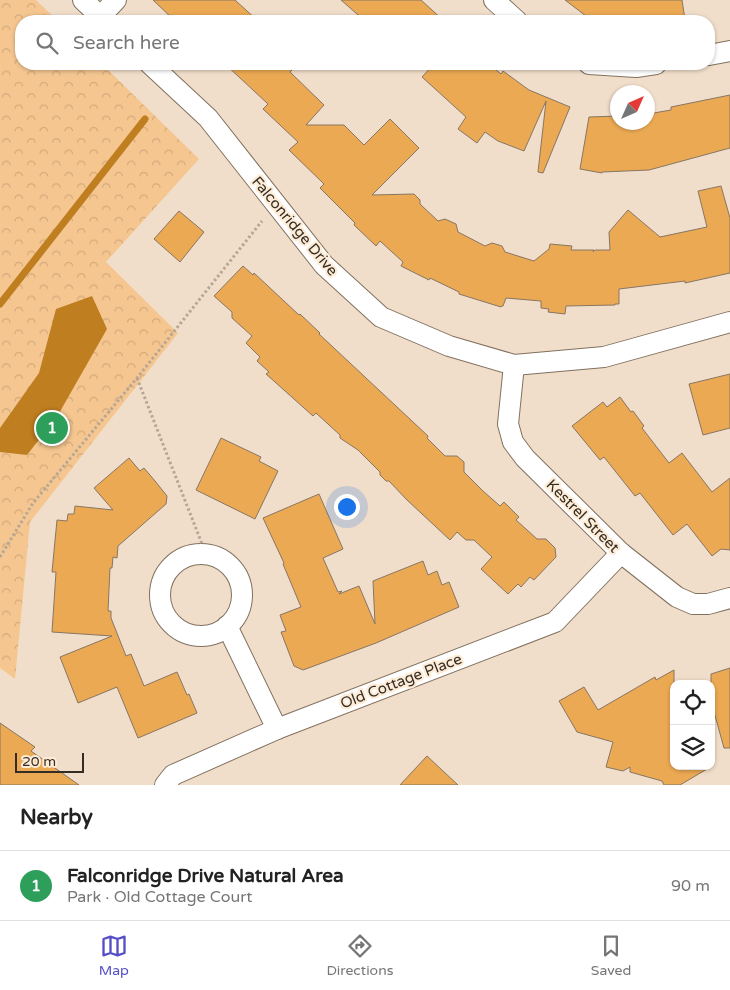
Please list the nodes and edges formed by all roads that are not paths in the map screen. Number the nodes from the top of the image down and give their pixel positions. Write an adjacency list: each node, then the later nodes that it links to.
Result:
1 (83, 0): 4 (street)
2 (116, 0): 5 (street)
3 (494, 0): 6 (street)
4 (99, 15)
5 (106, 15)
6 (510, 15)
7 (730, 51): 8 (street)
8 (715, 54)
9 (156, 70): 11 (street, Falconridge Drive)
10 (730, 322): 11 (street, Falconridge Drive)
11 (514, 365): 12 (street, Kestrel Street)
12 (621, 553): 13 (street, Kestrel Street); 15 (street, Old Cottage Place)
13 (730, 598)
14 (227, 626): 14 (street); 15 (street)
15 (277, 729): 16 (street, Old Cottage Place)
16 (164, 785)

